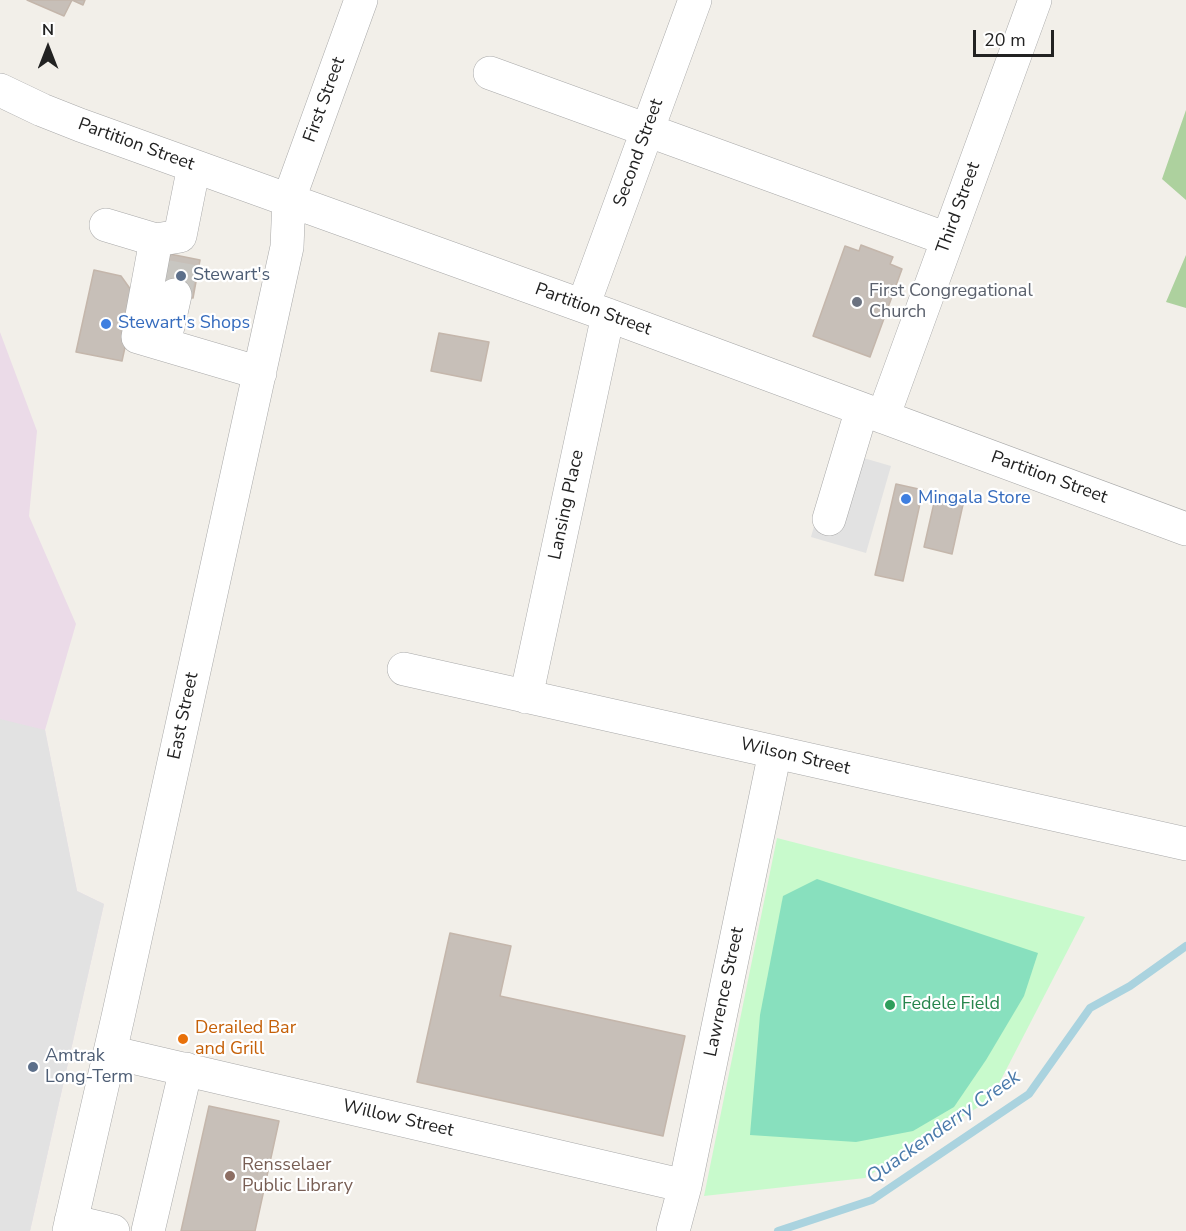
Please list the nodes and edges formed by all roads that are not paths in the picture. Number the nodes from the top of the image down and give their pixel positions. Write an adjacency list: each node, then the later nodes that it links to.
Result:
1 (361, 0): 8 (street, First Street)
2 (695, 0): 6 (street, Second Street)
3 (1035, 0): 10 (street, Third Street)
4 (490, 73): 6 (street)
5 (0, 90): 7 (street, Partition Street)
6 (647, 130): 10 (street); 13 (street, Second Street)
7 (194, 166): 8 (street, Partition Street); 11 (street)
8 (289, 199): 13 (street, Partition Street); 15 (street, East Street)
9 (106, 225): 11 (street)
10 (947, 239): 16 (street, Third Street)
11 (173, 244): 14 (street)
12 (175, 295): 14 (street)
13 (596, 310): 16 (street, Partition Street); 20 (street, Lansing Place)
14 (164, 344): 15 (street)
15 (260, 373): 23 (street, East Street)
16 (873, 413): 17 (street, Third Street); 18 (street, Partition Street)
17 (829, 519)
18 (1186, 529)
19 (404, 669): 20 (street, Wilson Street)
20 (526, 697): 21 (street, Wilson Street)
21 (775, 752): 22 (street, Wilson Street); 25 (street, Lawrence Street)
22 (1186, 844)
23 (110, 1052): 24 (street, Willow Street); 26 (street, East Street)
24 (186, 1070): 25 (street, Willow Street); 28 (street)
25 (685, 1185): 29 (street, Lawrence Street)
26 (70, 1226): 27 (street)
27 (113, 1231)
28 (148, 1231)
29 (673, 1231)

